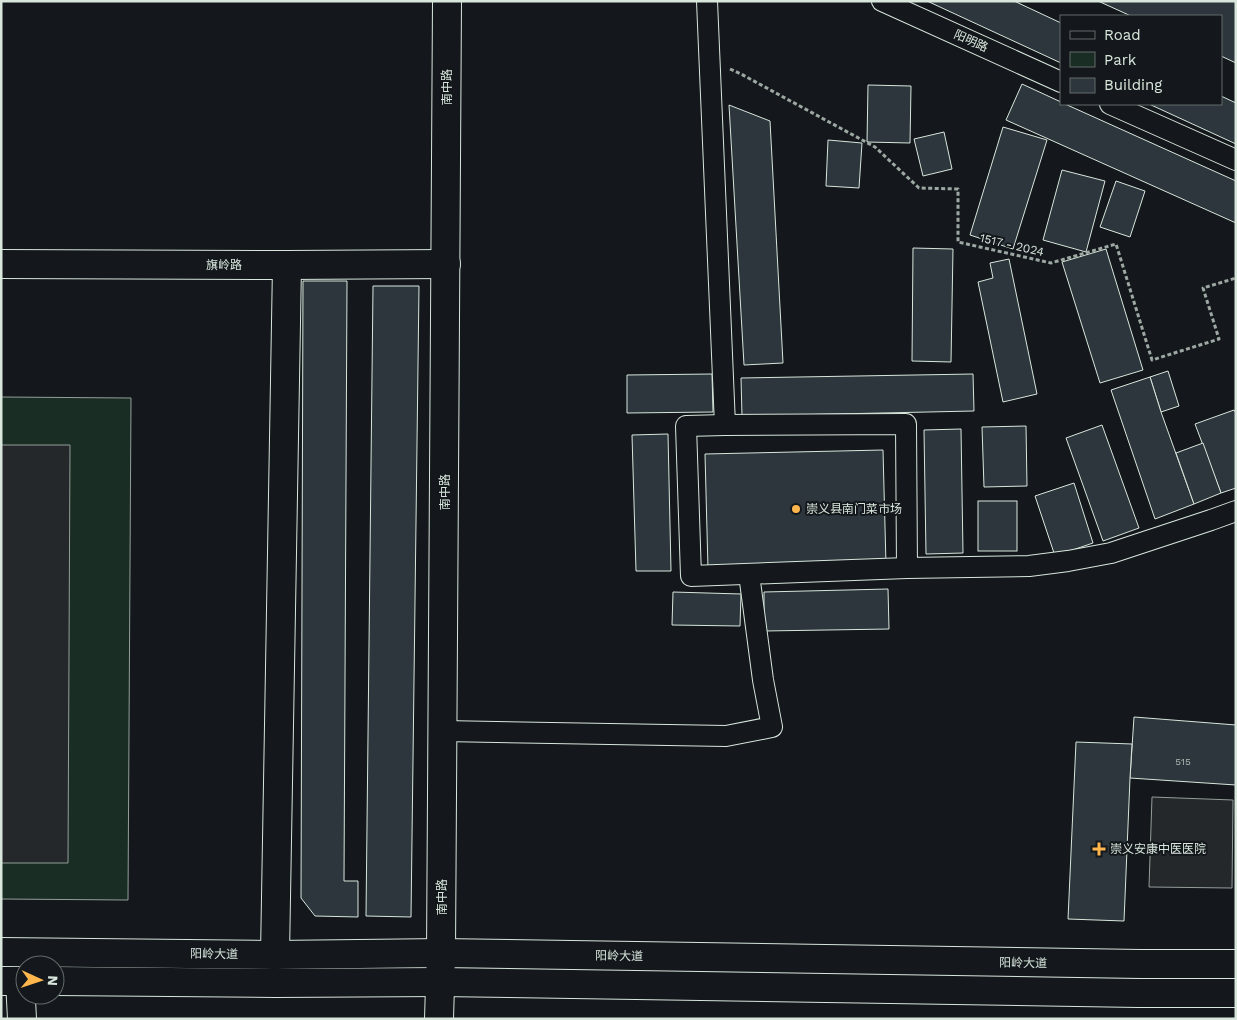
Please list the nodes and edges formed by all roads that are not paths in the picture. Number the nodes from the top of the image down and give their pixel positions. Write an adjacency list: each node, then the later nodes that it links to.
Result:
1 (447, 1): 8 (main road, 南中路)
2 (707, 1): 10 (street)
3 (882, 1): 4 (street, 阳明路)
4 (1060, 82)
5 (1112, 105): 6 (street)
6 (1236, 160)
7 (1, 264): 9 (main road, 旗岭路)
8 (446, 264): 9 (main road, 旗岭路); 14 (main road, 南中路)
9 (288, 265): 17 (main road)
10 (725, 425): 12 (street); 13 (street)
11 (1236, 511): 12 (street)
12 (907, 568): 13 (street)
13 (750, 574): 14 (street)
14 (443, 732): 16 (main road, 南中路)
15 (1, 952): 17 (main road, 阳岭大道)
16 (441, 954): 17 (main road, 阳岭大道); 18 (main road, 阳岭大道); 20 (main road, 南中路)
17 (275, 955)
18 (1236, 964)
19 (65, 981): 20 (main road)
20 (440, 982): 21 (main road); 24 (main road, 南中路)
21 (1236, 993)
22 (20, 1005): 23 (main road)
23 (22, 1019)
24 (439, 1019)

